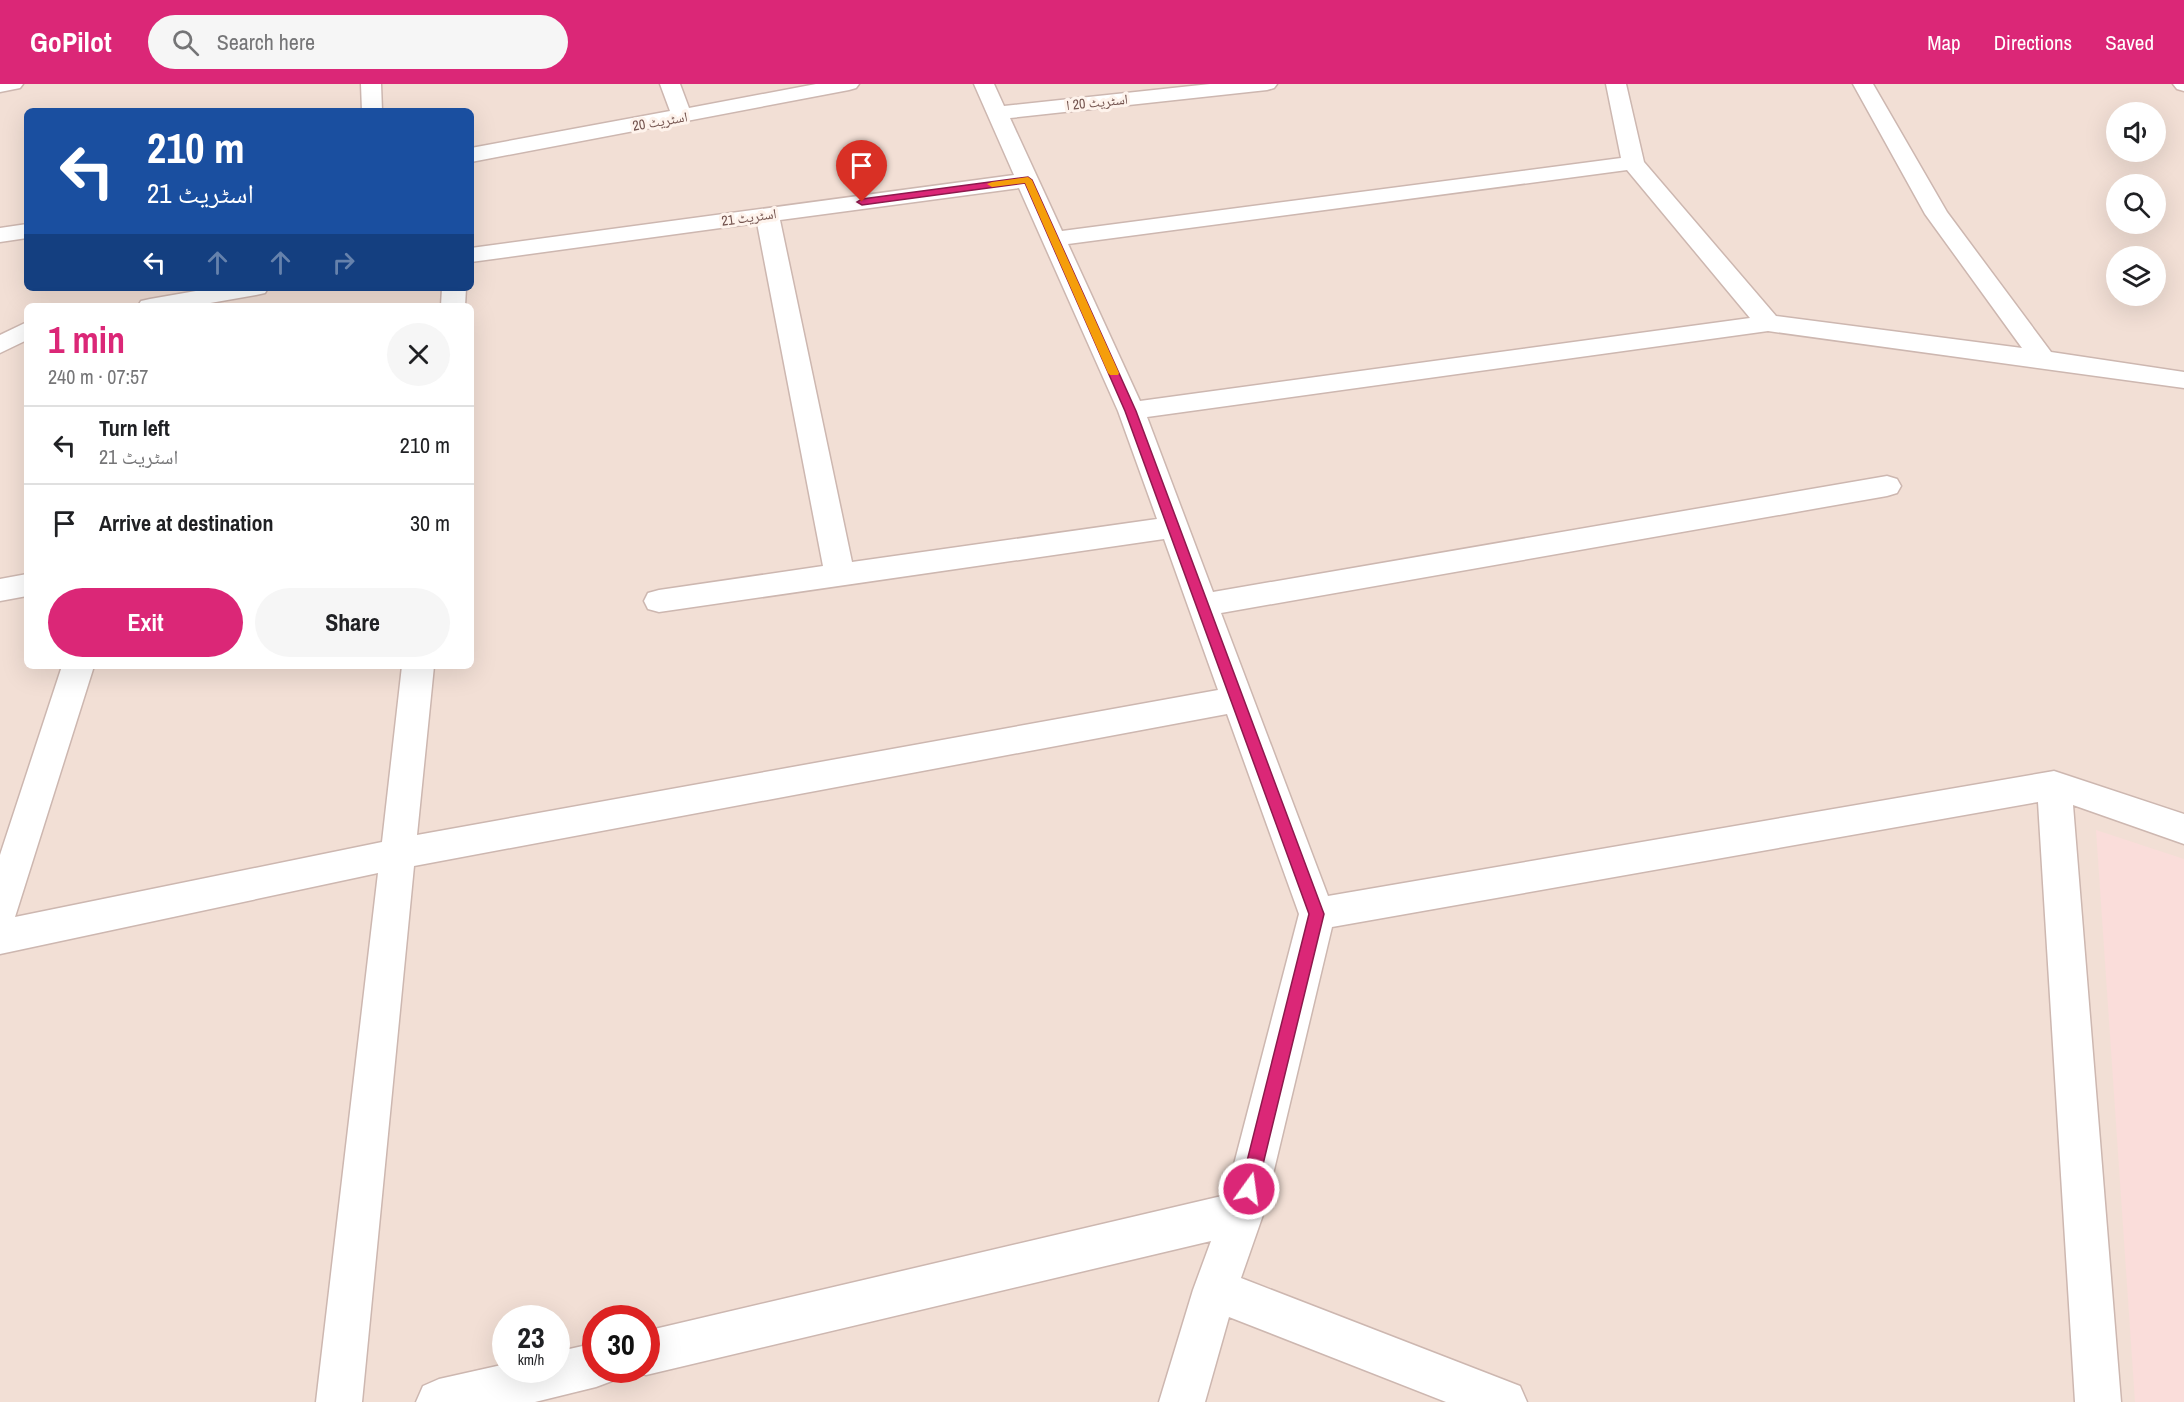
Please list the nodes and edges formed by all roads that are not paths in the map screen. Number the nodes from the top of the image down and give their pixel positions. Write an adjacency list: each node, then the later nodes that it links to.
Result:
1 (13, 84): 9 (street)
2 (371, 84): 10 (street)
3 (670, 84): 12 (street)
4 (849, 84): 12 (street, اسٹریٹ 20)
5 (984, 84): 11 (street)
6 (1267, 84): 11 (street, اسٹریٹ 20 ا)
7 (1616, 84): 14 (street)
8 (1863, 84): 26 (street)
9 (0, 86)
10 (372, 108)
11 (998, 113): 15 (street)
12 (682, 117): 13 (street, اسٹریٹ 20)
13 (474, 154)
14 (1633, 164): 19 (street); 23 (street)
15 (1028, 180): 16 (street, اسٹریٹ 21); 19 (street)
16 (767, 215): 20 (street, اسٹریٹ 21); 31 (street)
17 (24, 231): 18 (street)
18 (0, 235)
19 (1055, 239): 28 (street)
20 (474, 255)
21 (239, 291): 22 (street)
22 (168, 303)
23 (1768, 323): 26 (street); 28 (street)
24 (24, 331): 25 (street)
25 (0, 345)
26 (2043, 359): 27 (street)
27 (2184, 380)
28 (1131, 411): 30 (street)
29 (1887, 486): 35 (street)
30 (1173, 527): 31 (street); 35 (street)
31 (840, 575): 34 (street)
32 (24, 586): 33 (street)
33 (0, 590)
34 (659, 601)
35 (1202, 605): 38 (street)
36 (77, 669): 42 (street)
37 (418, 669): 41 (street)
38 (1237, 699): 41 (street); 43 (street)
39 (2054, 785): 40 (street); 43 (street); 53 (street)
40 (2184, 829)
41 (397, 854): 44 (street); 49 (street)
42 (0, 910)
43 (1317, 914): 45 (street)
44 (0, 937)
45 (1243, 1212): 46 (street); 47 (street)
46 (1215, 1290): 51 (street); 52 (street)
47 (660, 1350)
48 (582, 1368): 50 (street)
49 (339, 1402)
50 (439, 1402)
51 (1182, 1402)
52 (1504, 1402)
53 (2098, 1402)

